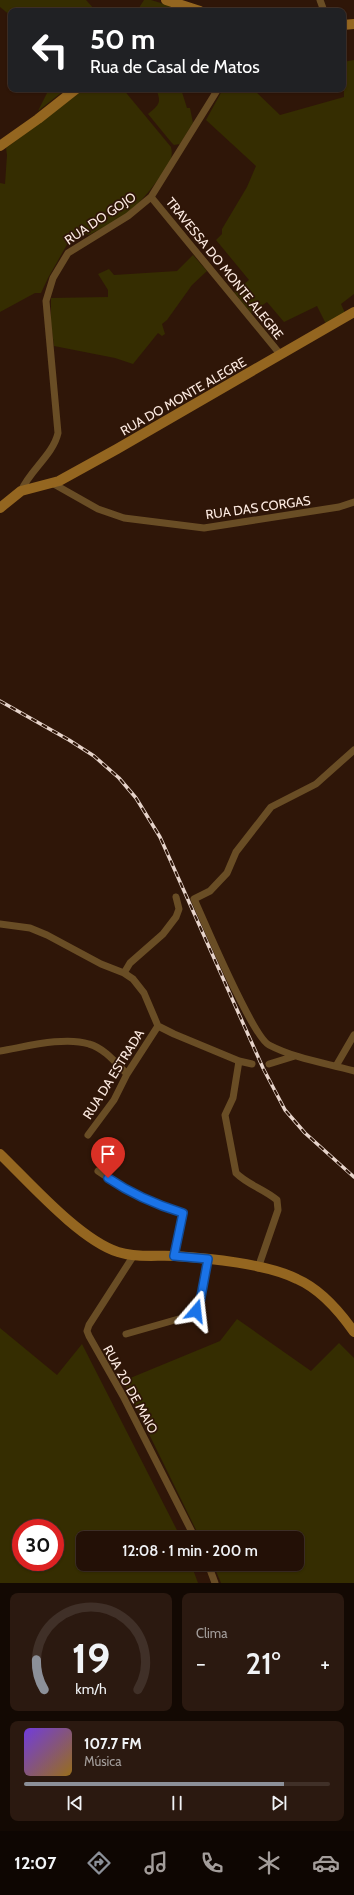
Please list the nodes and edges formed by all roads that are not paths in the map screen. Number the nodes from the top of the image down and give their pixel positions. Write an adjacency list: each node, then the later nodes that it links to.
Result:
1 (166, 0): 2 (street)
2 (191, 8)
3 (72, 92): 5 (street)
4 (216, 92): 6 (street, RUA DO GOJO)
5 (0, 146)
6 (151, 197): 8 (street, TRAVESSA DO MONTE ALEGRE); 10 (street, RUA DO GOJO)
7 (354, 312): 8 (street, RUA DO MONTE ALEGRE)
8 (280, 354): 9 (street, RUA DO MONTE ALEGRE)
9 (52, 484): 10 (street, RUA DO MONTE ALEGRE); 11 (street, RUA DAS CORGAS)
10 (21, 491): 12 (street)
11 (354, 502)
12 (0, 508)
13 (354, 750): 20 (street)
14 (176, 897): 16 (street)
15 (0, 924): 16 (street)
16 (124, 973): 17 (street)
17 (158, 1026): 21 (street); 26 (street, RUA DA ESTRADA)
18 (354, 1035): 24 (street)
19 (0, 1051): 26 (street)
20 (295, 1056): 23 (street); 24 (street)
21 (239, 1061): 22 (street); 33 (street)
22 (252, 1064)
23 (269, 1064)
24 (336, 1066): 25 (street)
25 (354, 1072)
26 (127, 1074): 27 (street, RUA DA ESTRADA)
27 (88, 1135)
28 (0, 1154): 30 (street)
29 (98, 1171): 31 (street)
30 (134, 1255): 31 (street); 36 (street, RUA 20 DE MAIO)
31 (174, 1256): 32 (street)
32 (208, 1259): 33 (street); 35 (street)
33 (258, 1268): 34 (street)
34 (354, 1332)
35 (126, 1334)
36 (191, 1531)
37 (210, 1571): 38 (street)
38 (214, 1583)

